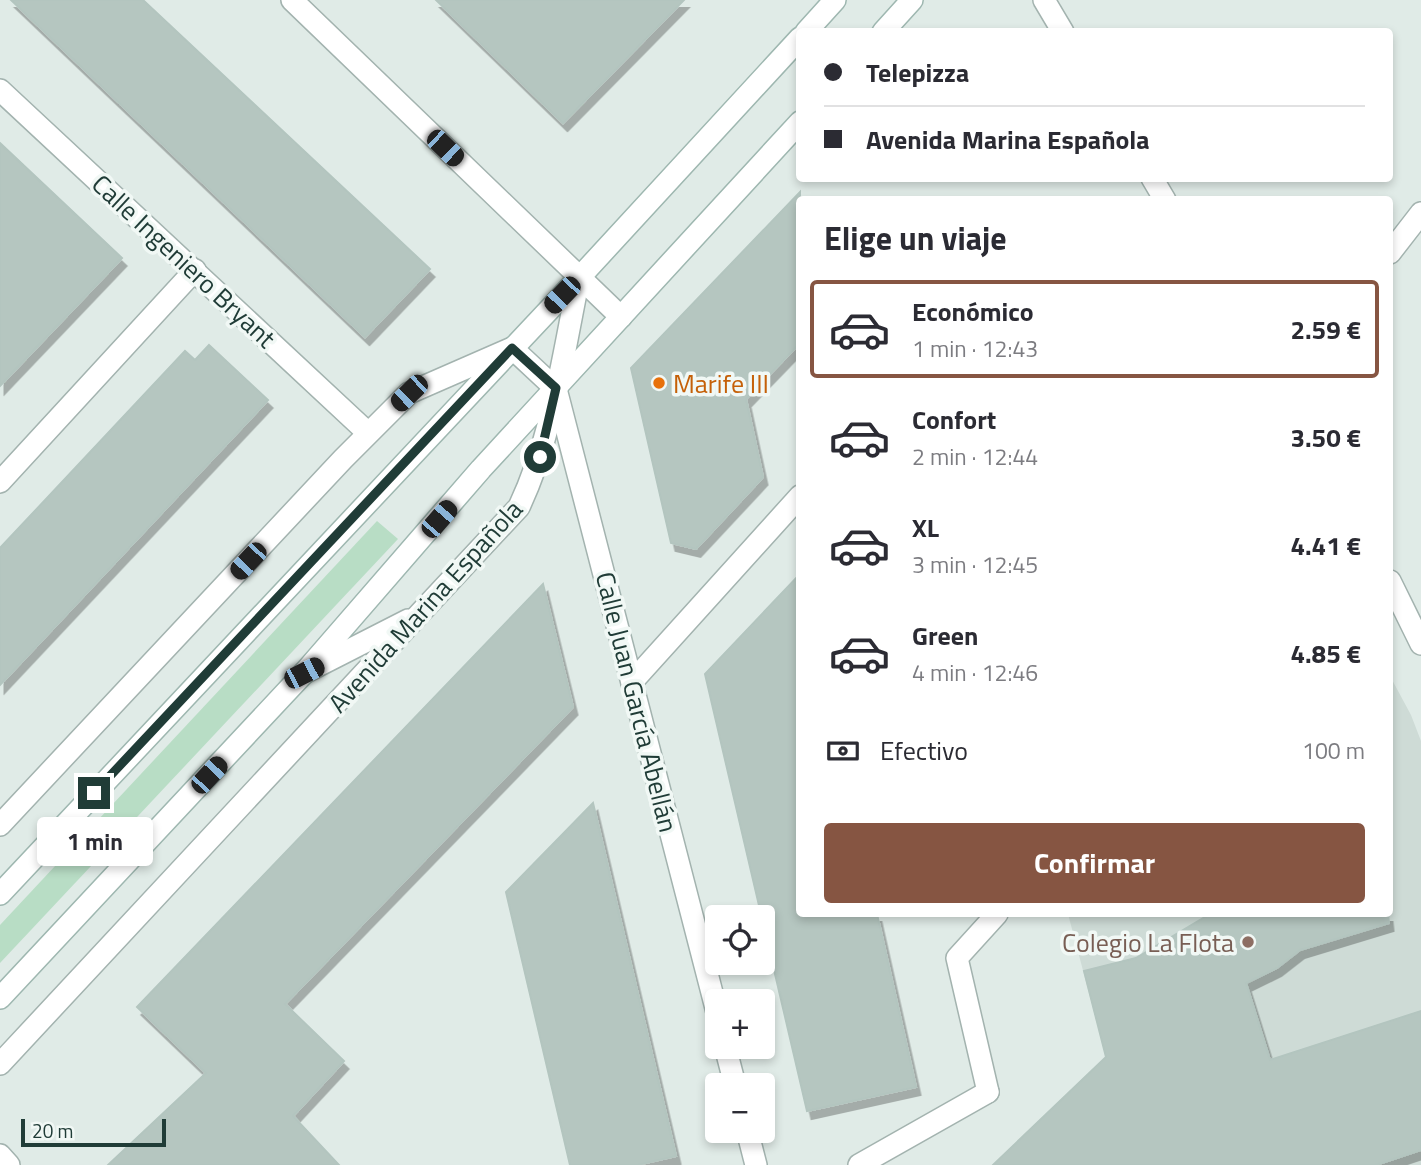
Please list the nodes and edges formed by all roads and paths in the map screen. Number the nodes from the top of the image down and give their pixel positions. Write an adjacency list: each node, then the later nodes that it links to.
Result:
1 (292, 0): 14 (street)
2 (835, 0): 5 (street)
3 (912, 0): 6 (street)
4 (1044, 0): 7 (street)
5 (810, 28)
6 (887, 28)
7 (1061, 28)
8 (796, 42): 14 (street)
9 (0, 90): 13 (street, Calle Ingeniero Bryant)
10 (796, 126): 15 (street)
11 (1421, 213): 12 (street)
12 (1393, 249)
13 (195, 270): 18 (street, Calle Ingeniero Bryant); 19 (street)
14 (579, 278): 15 (street); 16 (street); 17 (street)
15 (621, 317): 17 (street)
16 (512, 348): 17 (street); 18 (street); 27 (street)
17 (556, 388): 22 (street, Avenida Marina Española); 24 (street, Avenida Marina Española); 25 (street, Calle Juan García Abellán)
18 (368, 433): 26 (street)
19 (0, 482)
20 (796, 500): 25 (street)
21 (1393, 587): 23 (street)
22 (423, 613): 24 (street); 31 (street, Avenida Marina Española)
23 (1421, 644)
24 (304, 673): 30 (street, Avenida Marina Española)
25 (632, 682): 29 (street, Calle Juan García Abellán)
26 (0, 825)
27 (0, 894)
28 (994, 917): 36 (street)
29 (711, 989)
30 (0, 998)
31 (0, 1064)
32 (750, 1143): 35 (street)
33 (0, 1155): 34 (street)
34 (9, 1165)
35 (755, 1165)
36 (859, 1165)

